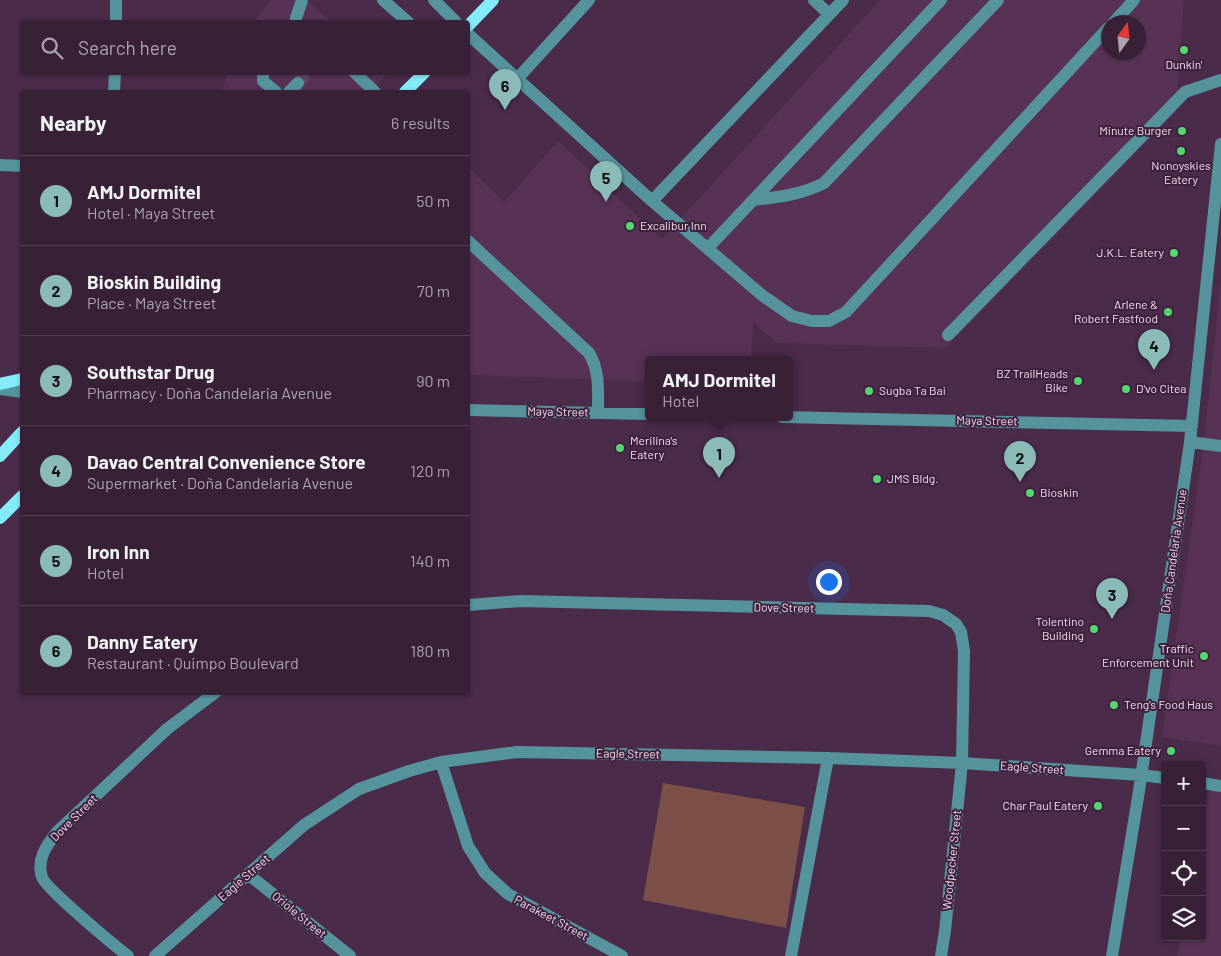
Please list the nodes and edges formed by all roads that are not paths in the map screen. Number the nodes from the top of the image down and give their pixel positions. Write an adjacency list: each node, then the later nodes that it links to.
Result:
1 (116, 0): 14 (street)
2 (302, 0): 15 (street)
3 (383, 0): 16 (street)
4 (434, 0): 17 (street)
5 (493, 0): 18 (main road)
6 (589, 0): 25 (street)
7 (814, 0): 12 (street)
8 (843, 0): 12 (street)
9 (941, 0): 36 (street)
10 (998, 0): 36 (street)
11 (1134, 0): 13 (street)
12 (829, 14): 37 (street)
13 (1120, 15)
14 (116, 20)
15 (296, 20)
16 (406, 20)
17 (454, 20)
18 (470, 24)
19 (470, 36): 25 (street)
20 (1101, 36): 39 (street)
21 (115, 75): 28 (street)
22 (263, 75): 29 (street)
23 (357, 75): 31 (street)
24 (422, 75): 32 (main road)
25 (517, 79): 37 (street)
26 (1221, 80): 40 (street)
27 (298, 82): 30 (street)
28 (114, 90)
29 (274, 90)
30 (291, 90)
31 (373, 90)
32 (408, 90)
33 (1221, 144): 49 (street, Doña Candelaria Avenue)
34 (0, 166): 35 (street)
35 (20, 166)
36 (753, 200): 39 (street)
37 (652, 201): 39 (street)
38 (470, 243): 46 (street)
39 (708, 248)
40 (948, 334)
41 (20, 379): 42 (main road)
42 (0, 384)
43 (0, 389): 44 (street)
44 (20, 392)
45 (470, 410): 46 (street, Maya Street)
46 (598, 413): 47 (street, Maya Street)
47 (645, 414)
48 (793, 417): 49 (street, Maya Street)
49 (1192, 426): 51 (street, Doña Candelaria Avenue)
50 (20, 434): 53 (main road)
51 (1190, 442): 52 (street); 61 (street, Doña Candelaria Avenue)
52 (1221, 446)
53 (0, 456)
54 (20, 498): 55 (main road)
55 (0, 518)
56 (470, 605): 60 (street, Dove Street)
57 (212, 695): 66 (street, Dove Street)
58 (828, 758): 59 (street, Eagle Street); 60 (street, Eagle Street); 70 (street)
59 (441, 762): 65 (street, Eagle Street); 69 (street, Parakeet Street)
60 (962, 763): 61 (street, Eagle Street); 71 (street, Woodpecker Street)
61 (1141, 775): 62 (street, Eagle Street); 72 (street, Doña Candelaria Avenue)
62 (1161, 778)
63 (1206, 784): 64 (street)
64 (1221, 786)
65 (248, 874): 67 (street, Eagle Street); 68 (street, Oriole Street)
66 (128, 956)
67 (155, 956)
68 (350, 956)
69 (622, 956)
70 (791, 956)
71 (941, 956)
72 (1112, 956)

